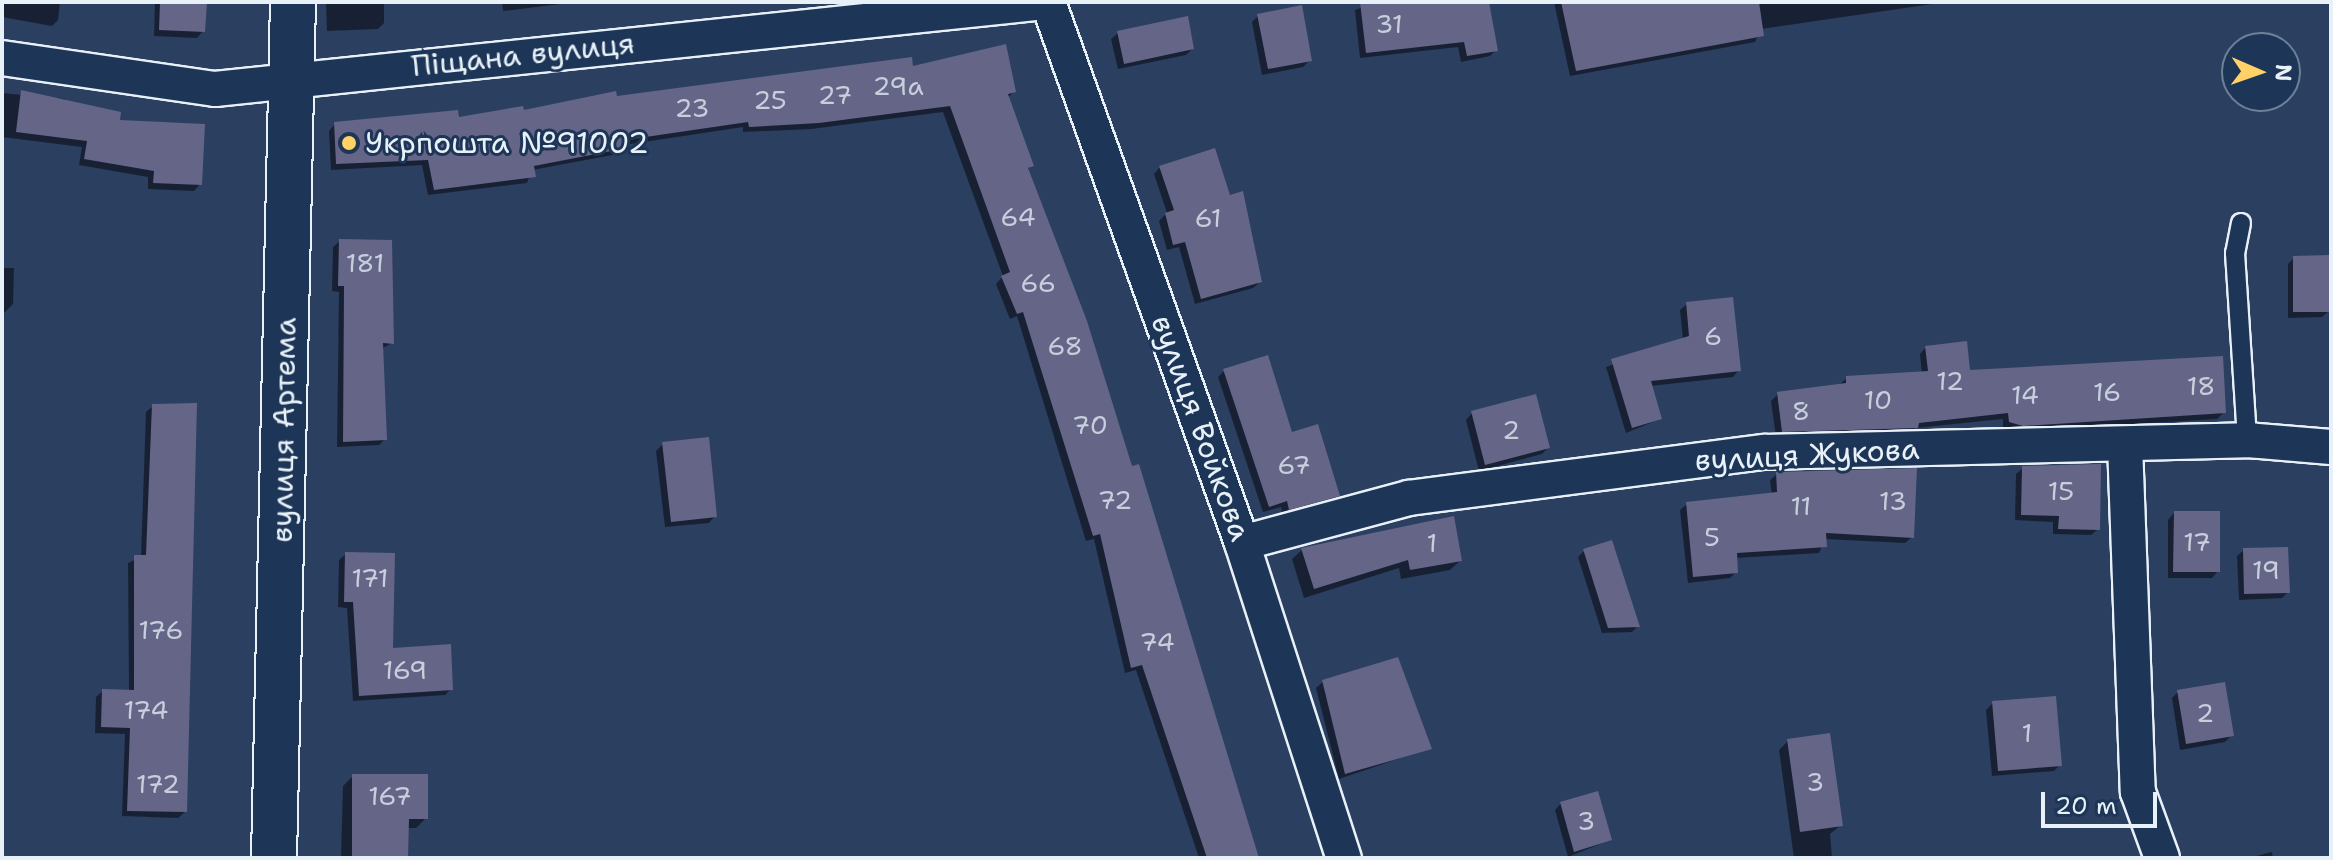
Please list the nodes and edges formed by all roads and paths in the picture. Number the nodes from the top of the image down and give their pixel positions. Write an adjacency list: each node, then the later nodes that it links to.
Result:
1 (293, 2): 4 (street, вулиця Артема)
2 (1047, 2): 4 (street, Піщана вулиця); 9 (street, вулиця Войкова)
3 (2, 58): 4 (street, Піщана вулиця)
4 (291, 78): 10 (street, вулиця Артема)
5 (2241, 223): 6 (lane)
6 (2247, 440): 7 (street, вулиця Жукова); 8 (street, вулиця Жукова)
7 (2125, 444): 9 (street, вулиця Жукова); 12 (street)
8 (2331, 447)
9 (1242, 543): 11 (street, вулиця Войкова)
10 (274, 858)
11 (1344, 858)
12 (2162, 858)

